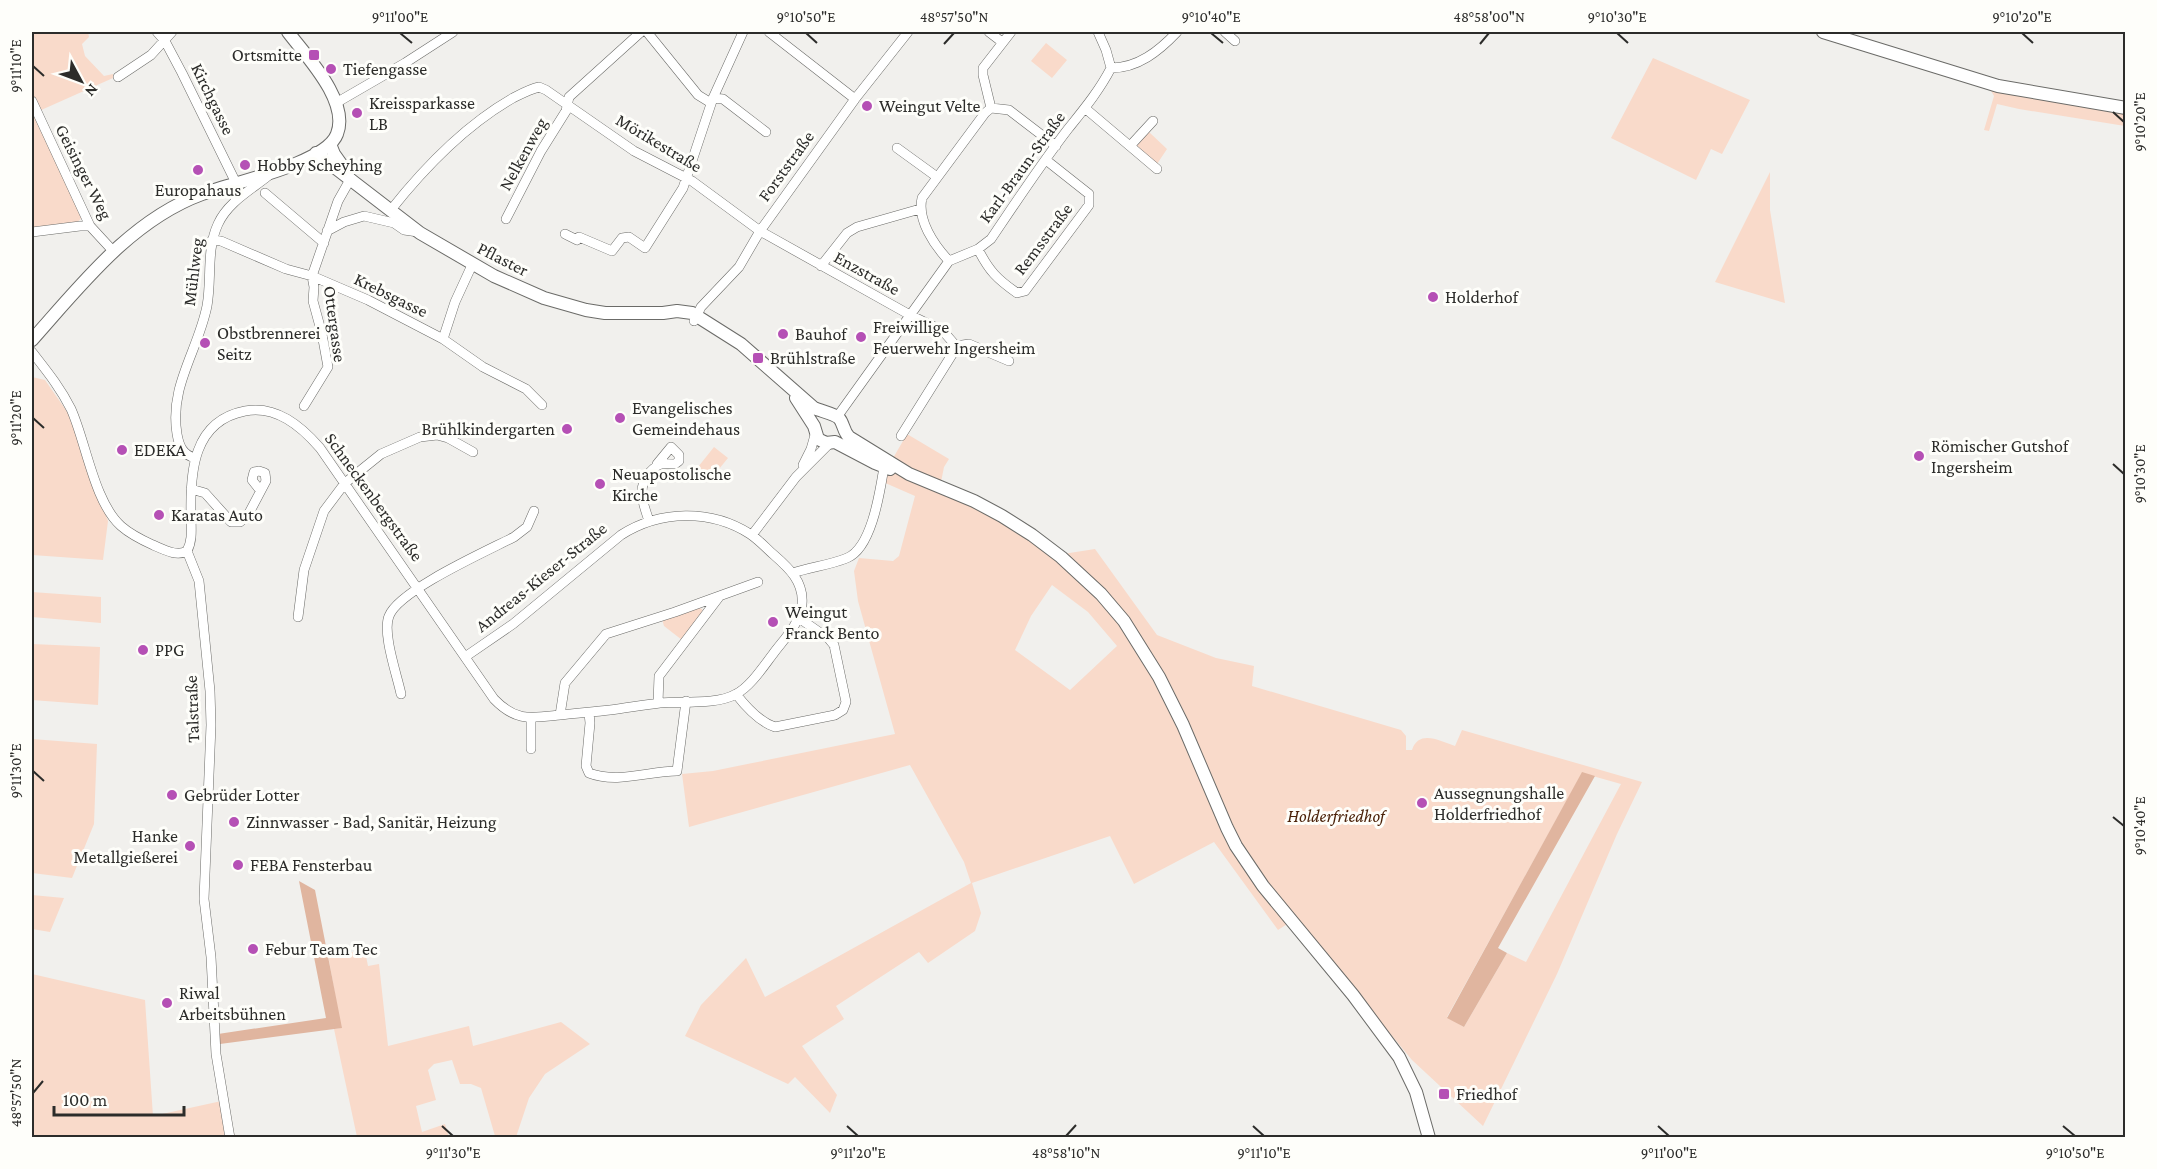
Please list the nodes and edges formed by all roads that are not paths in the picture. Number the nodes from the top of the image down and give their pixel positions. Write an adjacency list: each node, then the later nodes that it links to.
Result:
1 (157, 32): 16 (street, Kirchgasse)
2 (172, 32): 16 (street)
3 (288, 32): 24 (street)
4 (453, 32): 24 (street)
5 (641, 32): 25 (street, Nelkenweg)
6 (647, 32): 21 (street)
7 (743, 32): 21 (street)
8 (769, 32): 22 (street)
9 (908, 32): 22 (street, Forststraße)
10 (989, 32): 18 (street)
11 (1011, 32): 18 (street)
12 (1098, 32): 19 (street)
13 (1176, 32): 19 (street)
14 (1225, 32): 17 (street)
15 (1824, 32): 27 (street)
16 (165, 41): 20 (street); 42 (street, Kirchgasse)
17 (1235, 41)
18 (1002, 42): 26 (street)
19 (1111, 69): 28 (street, Karl-Braun-Straße)
20 (118, 77)
21 (713, 98): 30 (street); 41 (street)
22 (855, 99): 49 (street, Forststraße)
23 (32, 101): 47 (street, Geisinger Weg)
24 (336, 104): 31 (street)
25 (567, 104): 41 (street, Mörikestraße); 45 (street, Mörikestraße); 46 (street, Nelkenweg)
26 (991, 108): 33 (street); 39 (street)
27 (2126, 108)
28 (1086, 109): 32 (street); 33 (street, Karl-Braun-Straße)
29 (1153, 121): 32 (street)
30 (766, 132)
31 (330, 144): 35 (street); 40 (street, Pflaster)
32 (1130, 146): 37 (street)
33 (1056, 147): 36 (street, Karl-Braun-Straße)
34 (897, 148): 39 (street)
35 (316, 153): 38 (street); 40 (street, Pflaster)
36 (1046, 160): 55 (street, Karl-Braun-Straße); 55 (street, Remsstraße)
37 (1157, 169)
38 (272, 173): 42 (street); 53 (street, Mühlweg)
39 (937, 177): 44 (street)
40 (351, 178): 45 (street, Pflaster); 48 (street)
41 (687, 178): 49 (street, Mörikestraße); 52 (street)
42 (236, 183): 56 (street)
43 (265, 193): 54 (street)
44 (920, 209): 57 (street); 59 (street)
45 (390, 212): 51 (street, Pflaster)
46 (506, 219)
47 (90, 226): 50 (street); 56 (street, Geisinger Weg)
48 (327, 231): 51 (street); 54 (street)
49 (759, 231): 59 (street, Enzstraße); 62 (street, Forststraße)
50 (32, 232)
51 (420, 233): 58 (street, Pflaster)
52 (565, 234)
53 (213, 240): 60 (street, Krebsgasse); 77 (street, Mühlweg)
54 (324, 243): 60 (street)
55 (978, 249): 57 (street, Karl-Braun-Straße)
56 (114, 252): 64 (street)
57 (949, 261): 61 (street)
58 (472, 265): 62 (street, Pflaster); 63 (street)
59 (821, 266): 61 (street, Enzstraße)
60 (312, 276): 63 (street, Krebsgasse); 70 (street, Ottergasse)
61 (910, 315): 65 (street, Enzstraße); 71 (street)
62 (695, 318): 68 (street, Pflaster)
63 (443, 339): 69 (street, Krebsgasse)
64 (32, 340)
65 (956, 346): 67 (street); 74 (street)
66 (32, 352): 88 (street)
67 (1008, 361)
68 (785, 383): 71 (street); 72 (street)
69 (542, 405)
70 (304, 406)
71 (831, 416): 72 (street); 73 (street)
72 (815, 431): 75 (street); 81 (street)
73 (843, 431): 75 (street); 80 (street)
74 (901, 436)
75 (833, 443): 79 (street); 81 (street)
76 (473, 452): 82 (street)
77 (195, 458): 82 (street, Schneckenbergstraße); 83 (street, Schneckenbergstraße)
78 (657, 464): 86 (street)
79 (884, 467): 80 (street); 89 (street)
80 (909, 474): 105 (street)
81 (796, 477): 87 (street)
82 (345, 483): 91 (street, Schneckenbergstraße); 93 (street)
83 (191, 489): 84 (street); 88 (street, Schneckenbergstraße)
84 (260, 490)
85 (534, 511): 91 (street)
86 (649, 521): 87 (street, Andreas-Kieser-Straße); 95 (street, Andreas-Kieser-Straße)
87 (752, 535): 89 (street, Andreas-Kieser-Straße)
88 (187, 551): 104 (street, Talstraße)
89 (793, 573): 94 (street, Andreas-Kieser-Straße)
90 (758, 582): 92 (street)
91 (418, 588): 95 (street, Schneckenbergstraße); 96 (street)
92 (720, 595): 99 (street); 101 (street)
93 (298, 617)
94 (799, 618): 97 (street); 97 (street)
95 (465, 657): 102 (street)
96 (400, 694)
97 (736, 694): 98 (street)
98 (686, 701): 99 (street); 100 (street)
99 (658, 703): 100 (street)
100 (589, 713): 101 (street)
101 (560, 715): 102 (street)
102 (531, 718): 103 (street)
103 (531, 749)
104 (230, 1137)
105 (1430, 1137)

